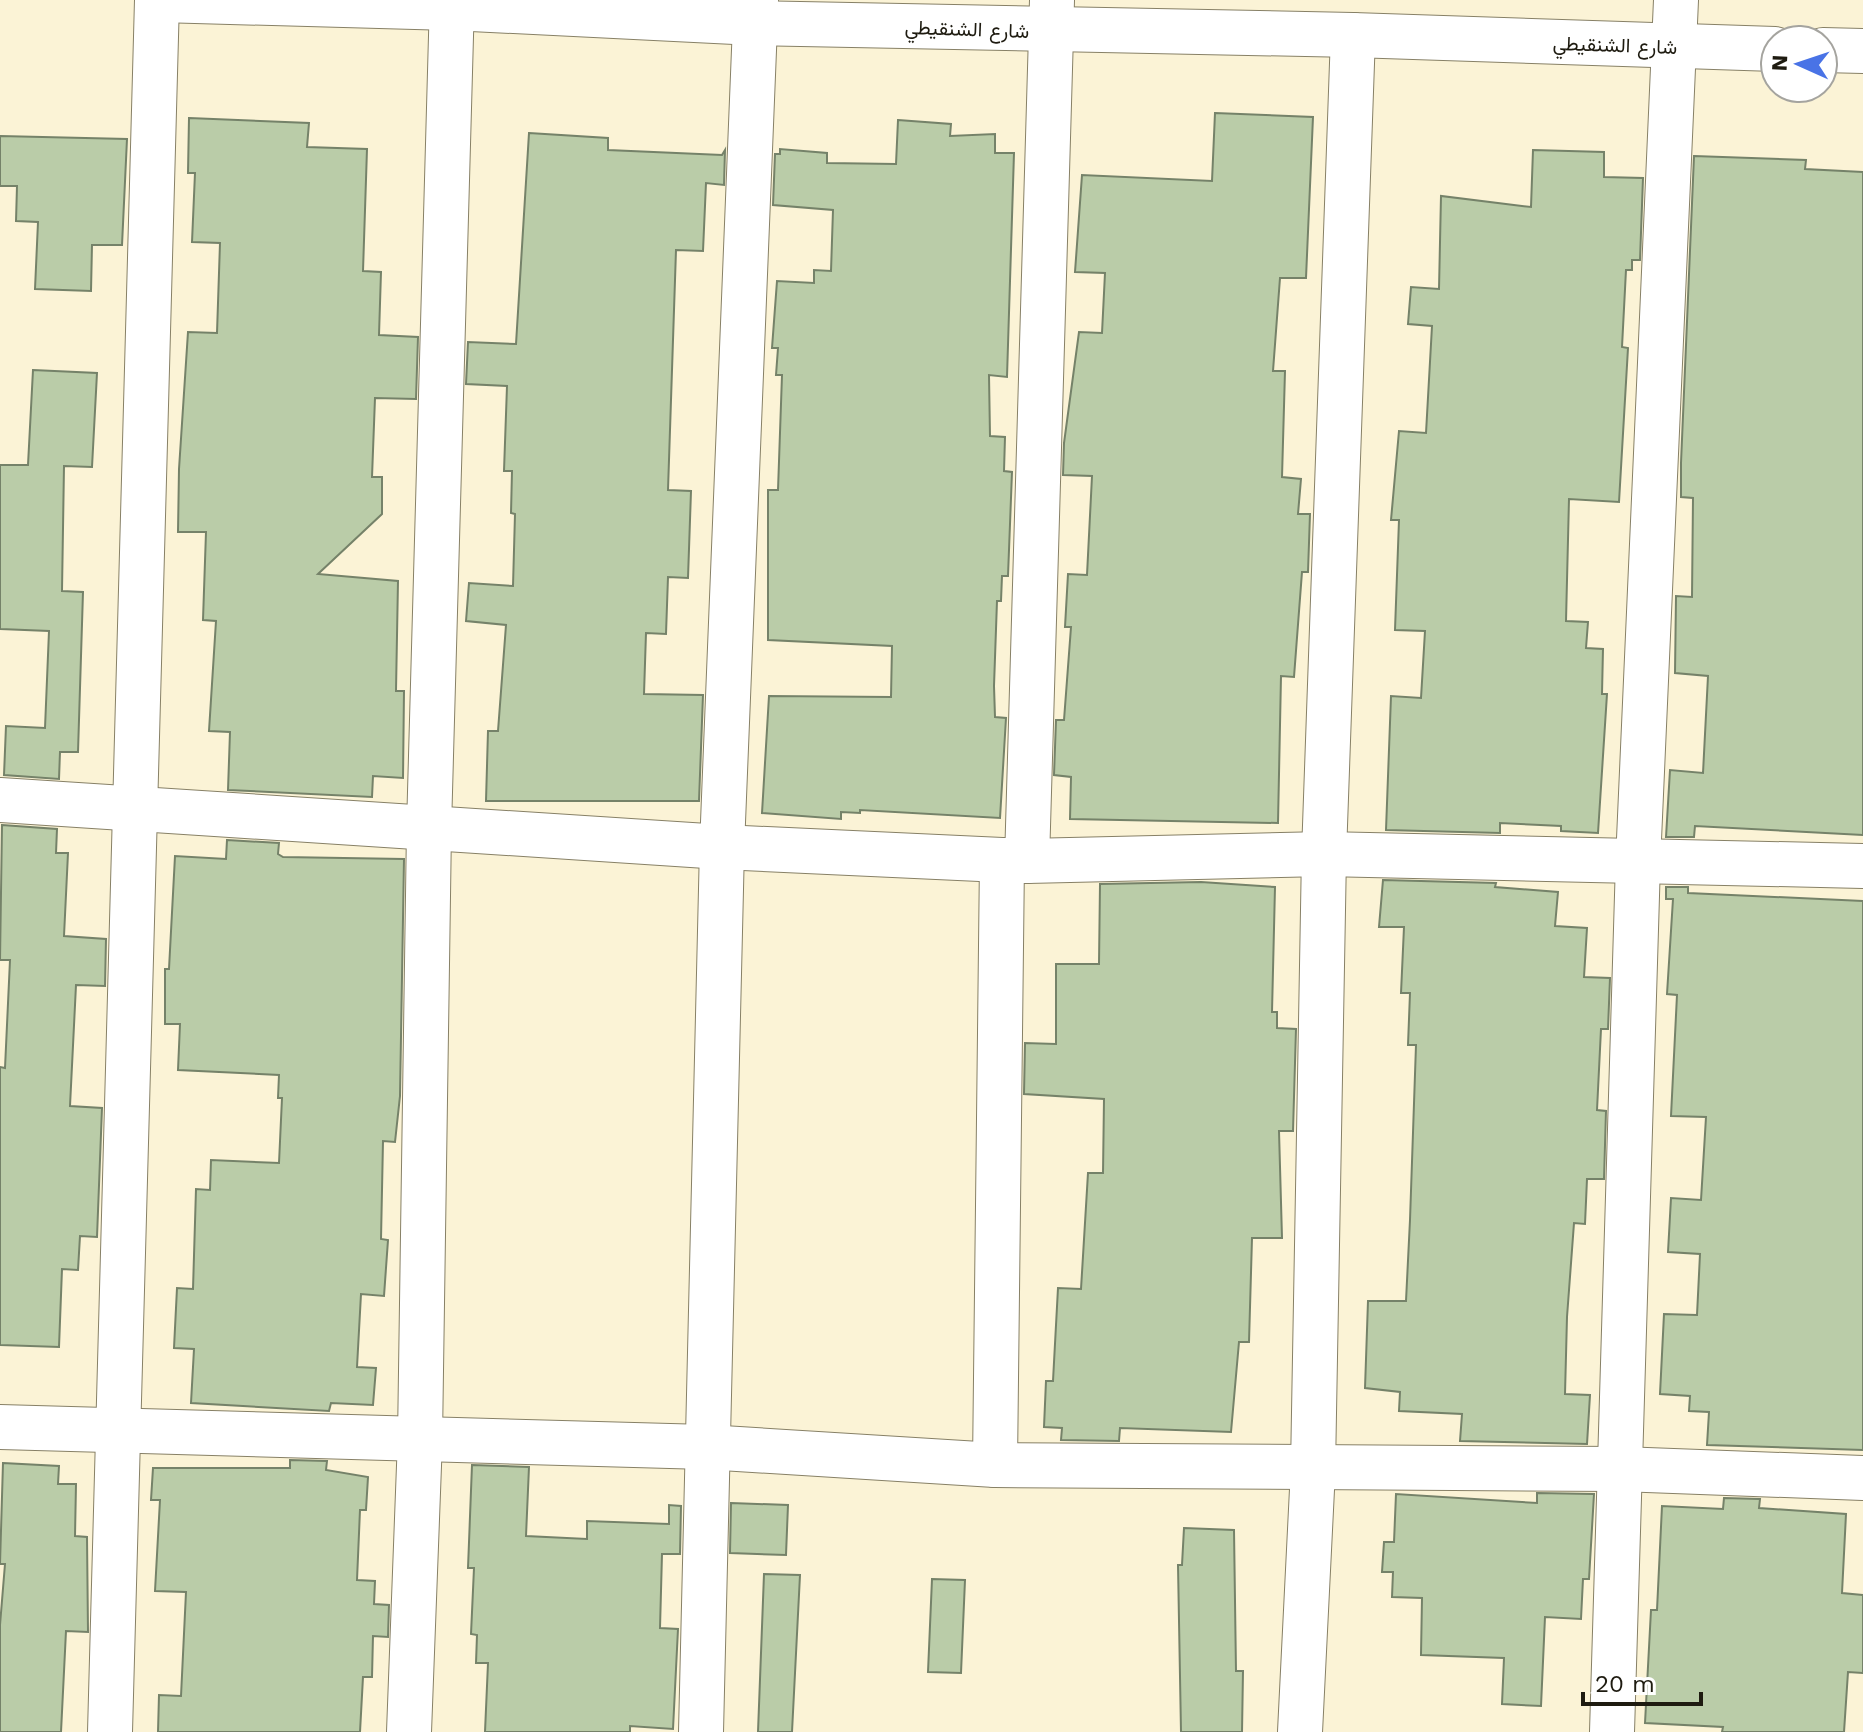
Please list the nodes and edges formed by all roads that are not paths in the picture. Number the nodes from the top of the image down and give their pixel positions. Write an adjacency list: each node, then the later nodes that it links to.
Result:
1 (159, 0): 3 (street, شارع الشنقيطي); 12 (street)
2 (1676, 0): 7 (street)
3 (452, 4): 4 (street, شارع الشنقيطي); 13 (street)
4 (755, 12): 5 (street, شارع الشنقيطي); 14 (street)
5 (1050, 15): 6 (street, شارع الشنقيطي); 16 (street)
6 (1343, 23): 7 (street, شارع الشنقيطي); 15 (street)
7 (1676, 47): 8 (street, شارع الشنقيطي); 17 (street)
8 (1759, 49)
9 (1839, 50): 10 (street)
10 (1863, 51)
11 (0, 800): 12 (street)
12 (133, 809): 13 (street); 20 (street)
13 (429, 828): 14 (street); 21 (street)
14 (722, 847): 16 (street); 22 (street)
15 (1324, 854): 16 (street); 17 (street); 24 (street)
16 (1014, 860): 23 (street)
17 (1638, 862): 18 (street); 25 (street)
18 (1863, 866)
19 (0, 1427): 20 (street)
20 (117, 1433): 21 (street); 27 (street)
21 (420, 1439): 22 (street); 28 (street)
22 (706, 1447): 23 (street); 29 (street)
23 (995, 1465): 24 (street)
24 (1313, 1469): 25 (street); 30 (street)
25 (1620, 1469): 26 (street); 31 (street)
26 (1863, 1478)
27 (110, 1732)
28 (409, 1732)
29 (701, 1732)
30 (1300, 1732)
31 (1612, 1732)

